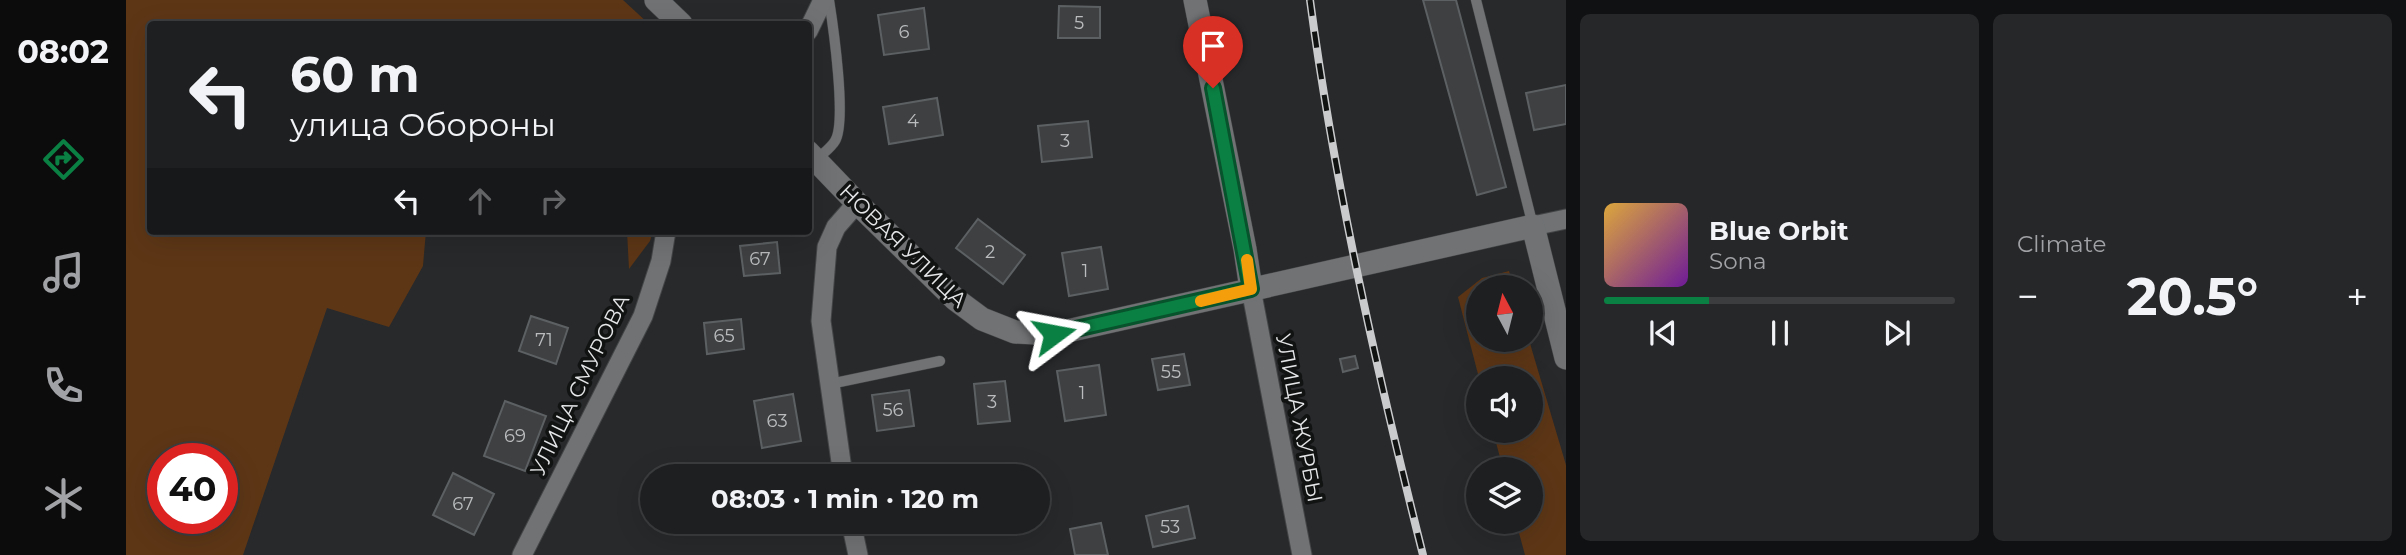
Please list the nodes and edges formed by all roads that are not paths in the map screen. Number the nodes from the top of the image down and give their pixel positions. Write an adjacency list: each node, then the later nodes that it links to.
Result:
1 (656, 0): 6 (street)
2 (823, 0): 7 (street)
3 (829, 0): 8 (lane)
4 (1195, 0): 13 (street)
5 (1476, 0): 11 (lane)
6 (678, 21)
7 (812, 23)
8 (812, 156): 9 (street, НОВАЯ УЛИЦА)
9 (857, 203): 13 (street, НОВАЯ УЛИЦА); 16 (street)
10 (1566, 219): 11 (street)
11 (1533, 226): 13 (street, НОВАЯ УЛИЦА); 14 (street)
12 (665, 235): 19 (street, УЛИЦА СМУРОВА)
13 (1251, 289): 21 (street, УЛИЦА ЖУРБЫ)
14 (1566, 358)
15 (940, 361): 16 (lane)
16 (830, 384): 17 (street)
17 (841, 464)
18 (854, 534): 20 (street)
19 (521, 554)
20 (858, 555)
21 (1302, 555)

